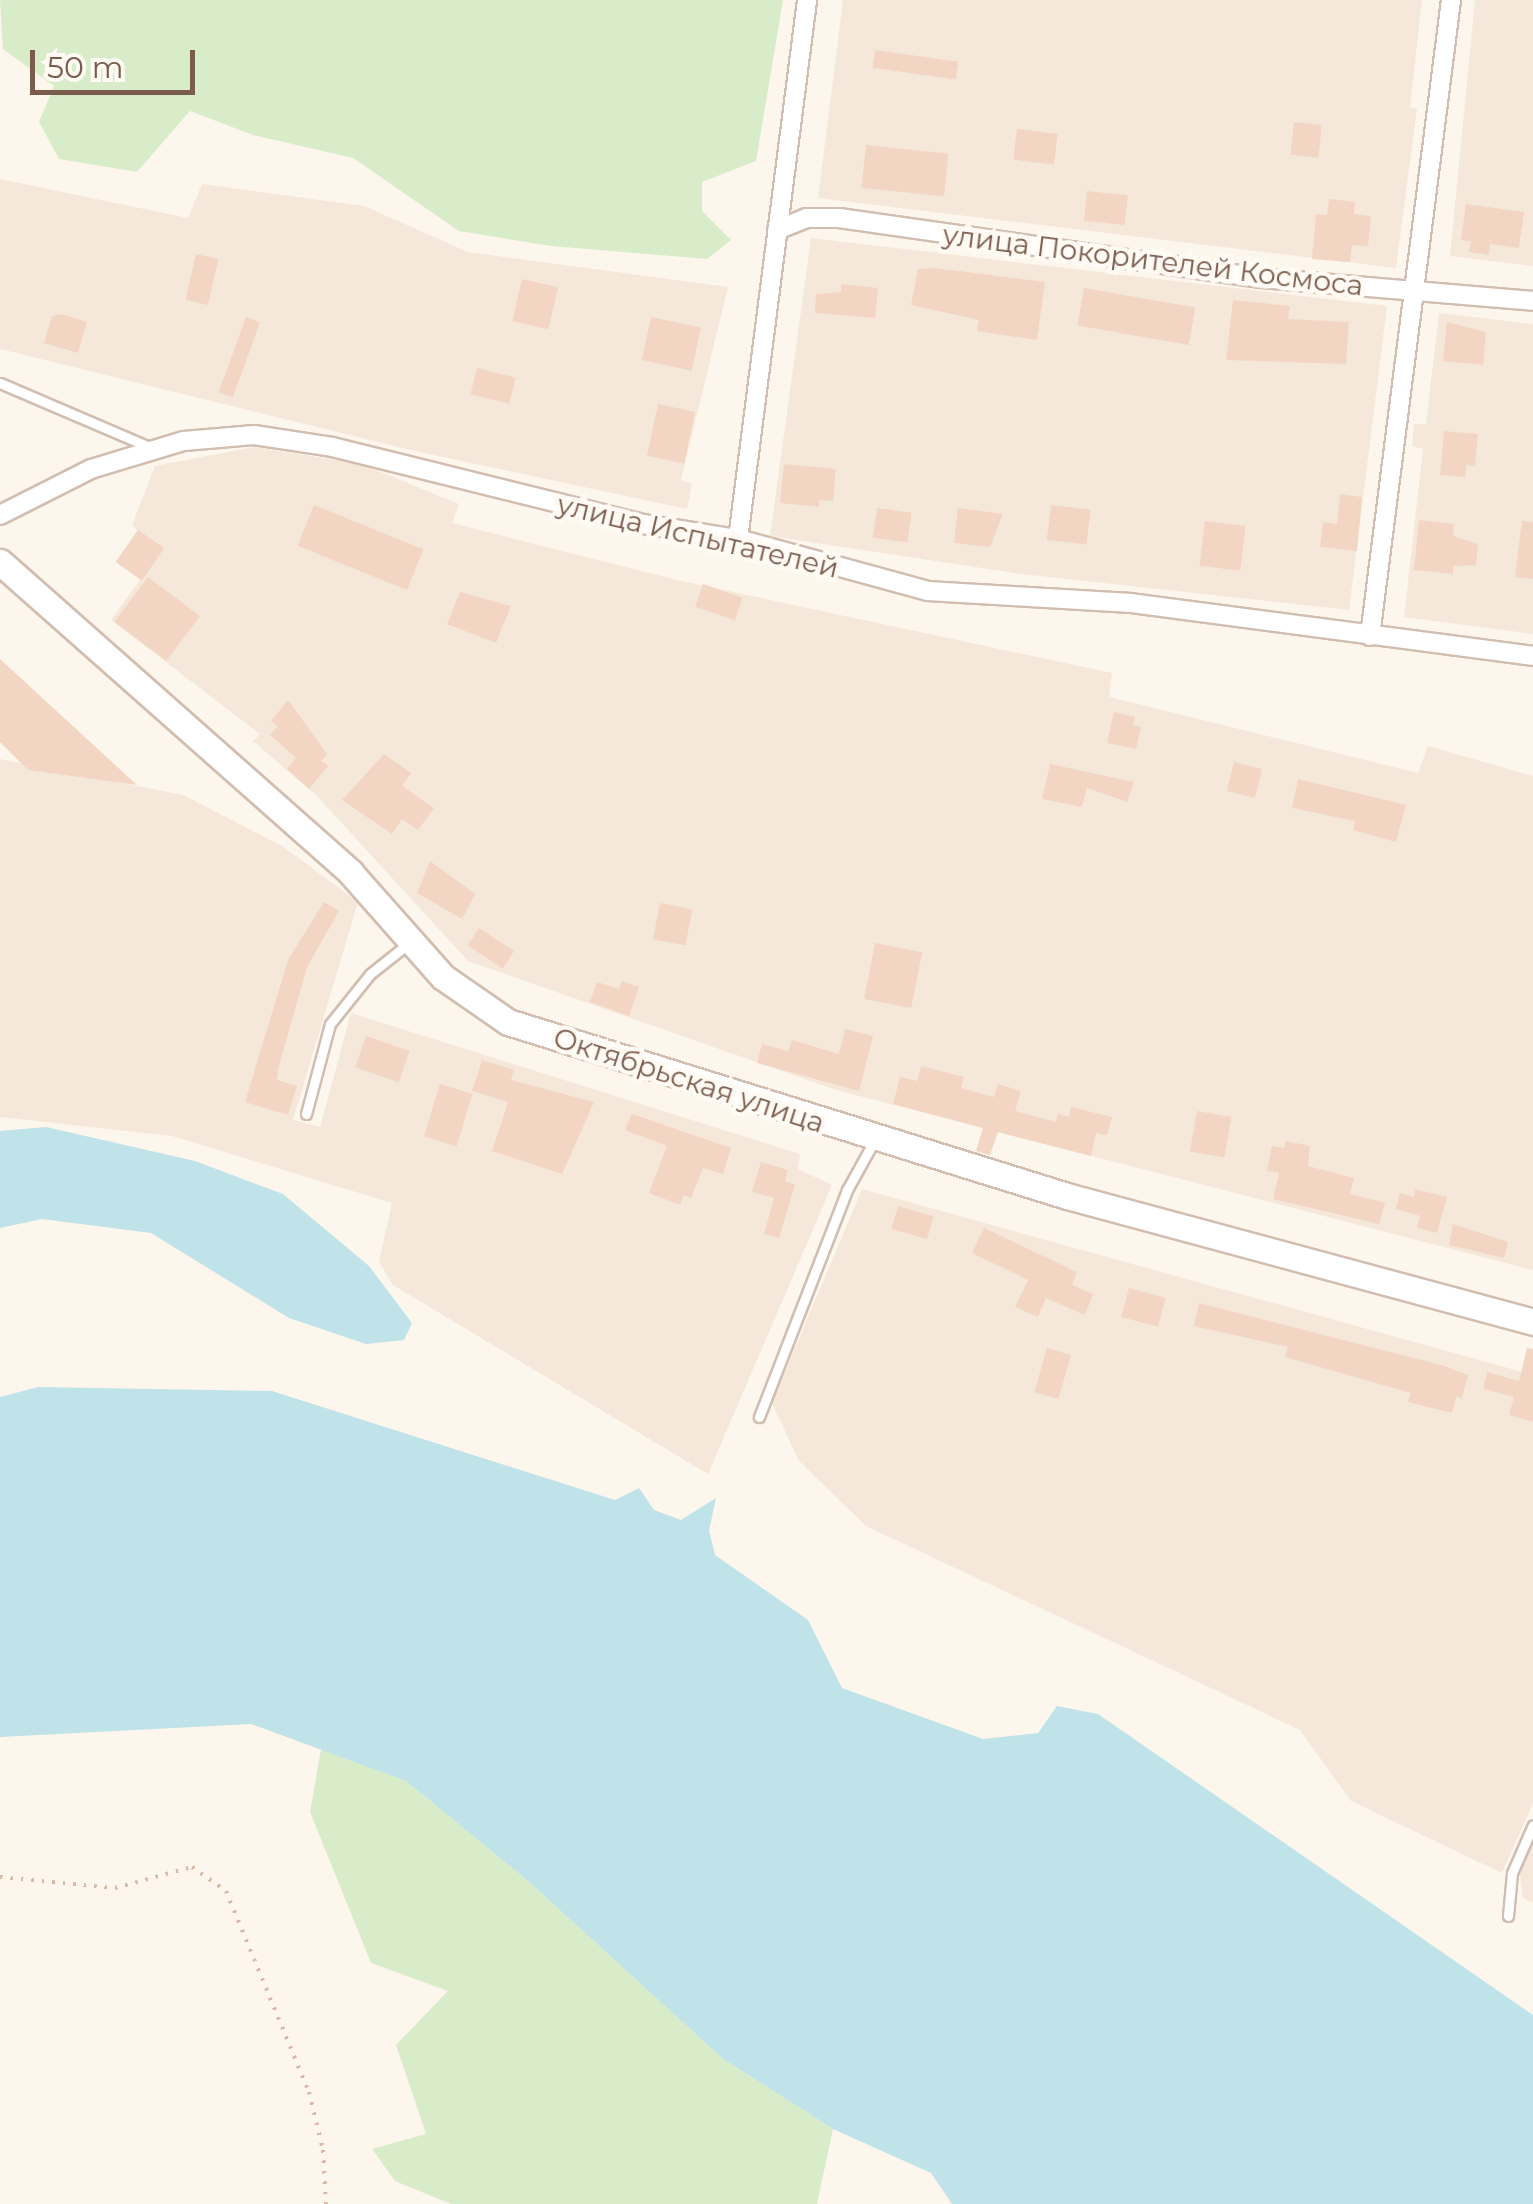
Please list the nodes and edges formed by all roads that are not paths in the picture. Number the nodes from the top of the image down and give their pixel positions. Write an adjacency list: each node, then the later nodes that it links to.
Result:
1 (808, 0): 3 (street)
2 (1451, 0): 4 (street)
3 (777, 230): 4 (street, улица Покорителей Космоса); 9 (street)
4 (1416, 290): 5 (street, улица Покорителей Космоса); 11 (street)
5 (1533, 302)
6 (0, 383): 7 (lane)
7 (156, 450): 8 (street, улица Испытателей); 9 (street, улица Испытателей)
8 (0, 515)
9 (738, 539): 11 (street, улица Испытателей)
10 (0, 562): 13 (street, Октябрьская улица)
11 (1370, 636): 12 (street, улица Испытателей)
12 (1533, 656)
13 (411, 941): 14 (lane); 15 (street, Октябрьская улица)
14 (306, 1114)
15 (876, 1138): 16 (street, Октябрьская улица); 17 (lane)
16 (1533, 1322)
17 (759, 1417)
18 (1533, 1825): 19 (lane)
19 (1508, 1916)

